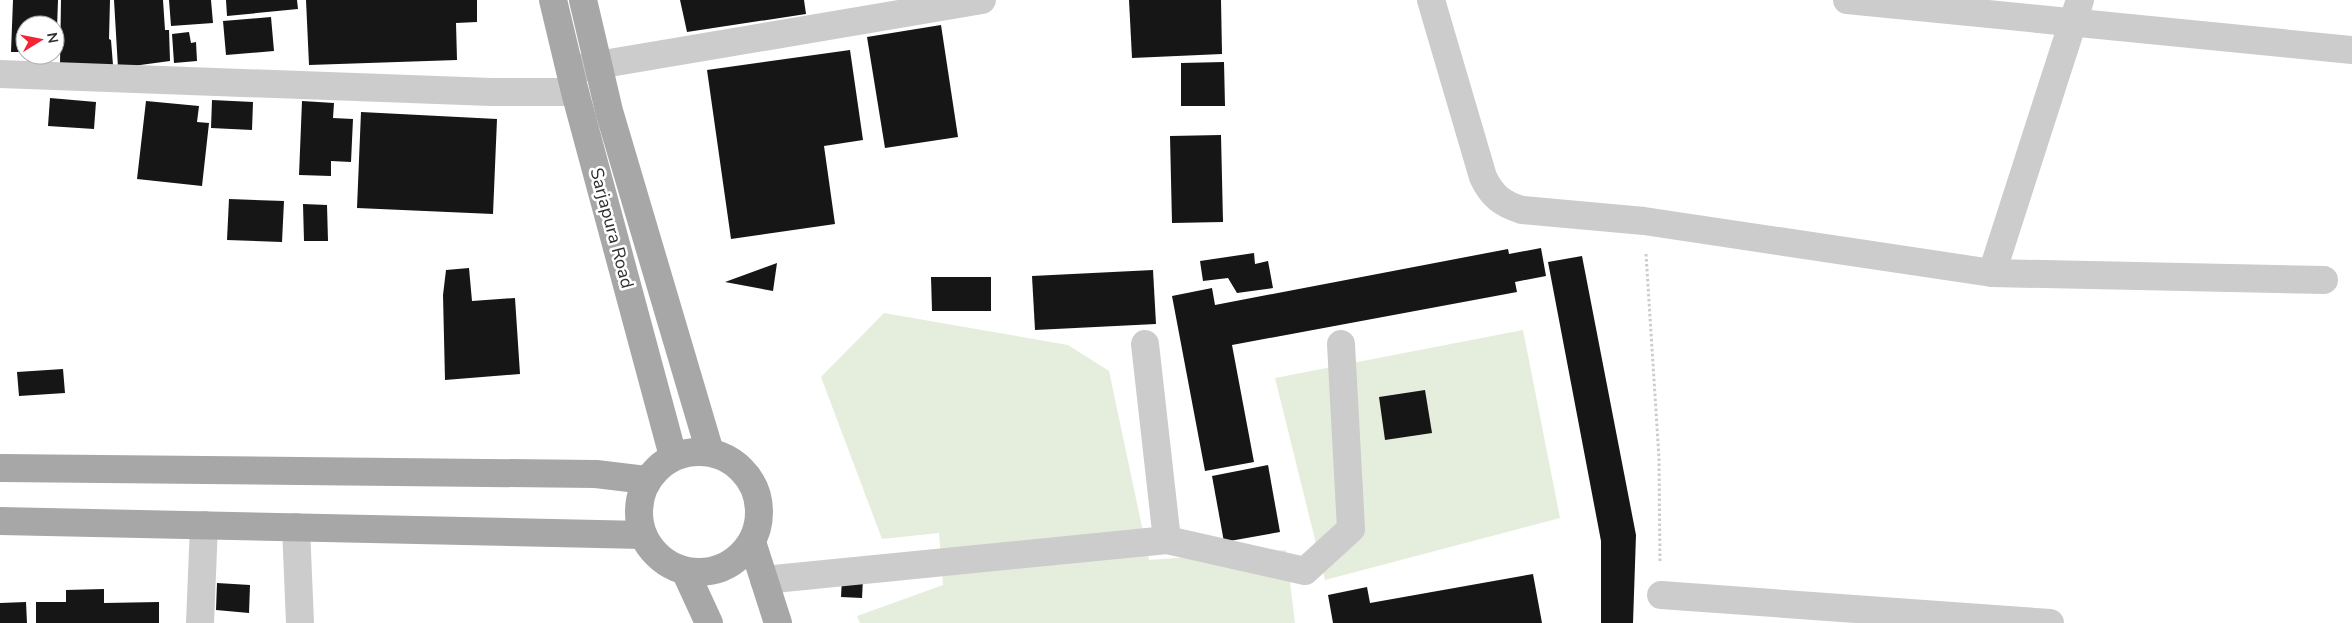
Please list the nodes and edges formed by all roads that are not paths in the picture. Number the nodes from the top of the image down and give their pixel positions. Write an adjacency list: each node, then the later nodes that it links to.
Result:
1 (553, 0): 10 (main road, Sarjapura Road)
2 (583, 0): 8 (main road, Sarjapura Road)
3 (982, 0): 8 (street)
4 (1431, 0): 11 (street)
5 (1848, 0): 6 (street)
6 (2076, 12): 7 (street); 11 (street)
7 (2352, 50)
8 (598, 65): 10 (street); 15 (main road, Sarjapura Road)
9 (0, 74): 10 (street)
10 (572, 81): 16 (main road, Sarjapura Road)
11 (1992, 273): 12 (street)
12 (2324, 280)
13 (1146, 344): 23 (street)
14 (1341, 344): 23 (street)
15 (710, 452): 16 (main road); 24 (main road)
16 (673, 456): 18 (main road)
17 (0, 468): 18 (main road)
18 (646, 480): 22 (main road)
19 (0, 521): 20 (main road)
20 (204, 525): 21 (main road); 28 (street)
21 (296, 527): 22 (main road); 29 (street)
22 (643, 535): 25 (main road)
23 (1167, 540): 26 (street)
24 (752, 542): 25 (main road); 26 (main road)
25 (685, 571): 30 (main road)
26 (764, 580): 31 (main road)
27 (1661, 595): 32 (street)
28 (200, 623)
29 (300, 623)
30 (708, 623)
31 (778, 623)
32 (2050, 623)

